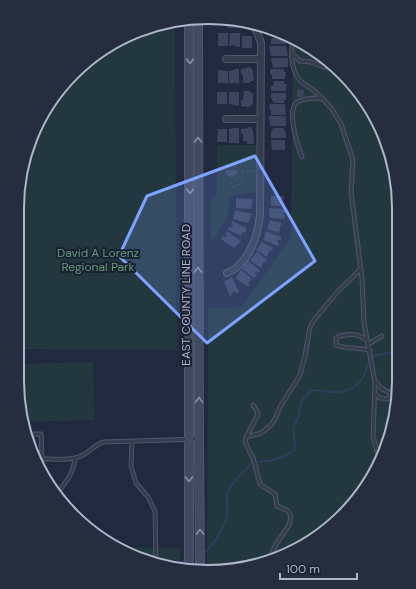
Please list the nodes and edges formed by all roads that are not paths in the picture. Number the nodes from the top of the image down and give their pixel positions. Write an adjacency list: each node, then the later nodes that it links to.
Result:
1 (198, 24): 25 (main road, EAST COUNTY LINE ROAD, one-way to 1)
2 (189, 25): 26 (main road, EAST COUNTY LINE ROAD, one-way to 26)
3 (256, 30): 7 (street)
4 (292, 45): 5 (lane)
5 (292, 54): 8 (lane); 9 (lane)
6 (226, 59): 7 (street)
7 (261, 59): 11 (street)
8 (326, 68)
9 (322, 98): 12 (lane); 13 (lane)
10 (226, 119): 11 (street)
11 (260, 119): 14 (street)
12 (302, 157)
13 (360, 265): 15 (lane); 16 (lane)
14 (227, 273)
15 (355, 275): 16 (lane); 24 (lane)
16 (361, 276): 18 (lane)
17 (382, 336): 18 (lane)
18 (368, 342): 19 (lane); 19 (lane)
19 (370, 351): 20 (lane)
20 (375, 380): 21 (lane); 21 (lane)
21 (376, 394): 28 (lane)
22 (253, 405): 24 (lane)
23 (32, 434): 29 (lane)
24 (246, 438): 32 (lane)
25 (198, 439): 26 (lane); 35 (main road, EAST COUNTY LINE ROAD, one-way to 25)
26 (189, 440): 27 (lane); 34 (main road, EAST COUNTY LINE ROAD, one-way to 34)
27 (132, 441): 30 (lane); 33 (lane)
28 (377, 453)
29 (42, 458): 30 (lane)
30 (75, 458): 31 (lane)
31 (60, 490)
32 (272, 553)
33 (156, 558)
34 (189, 564)
35 (201, 565)

